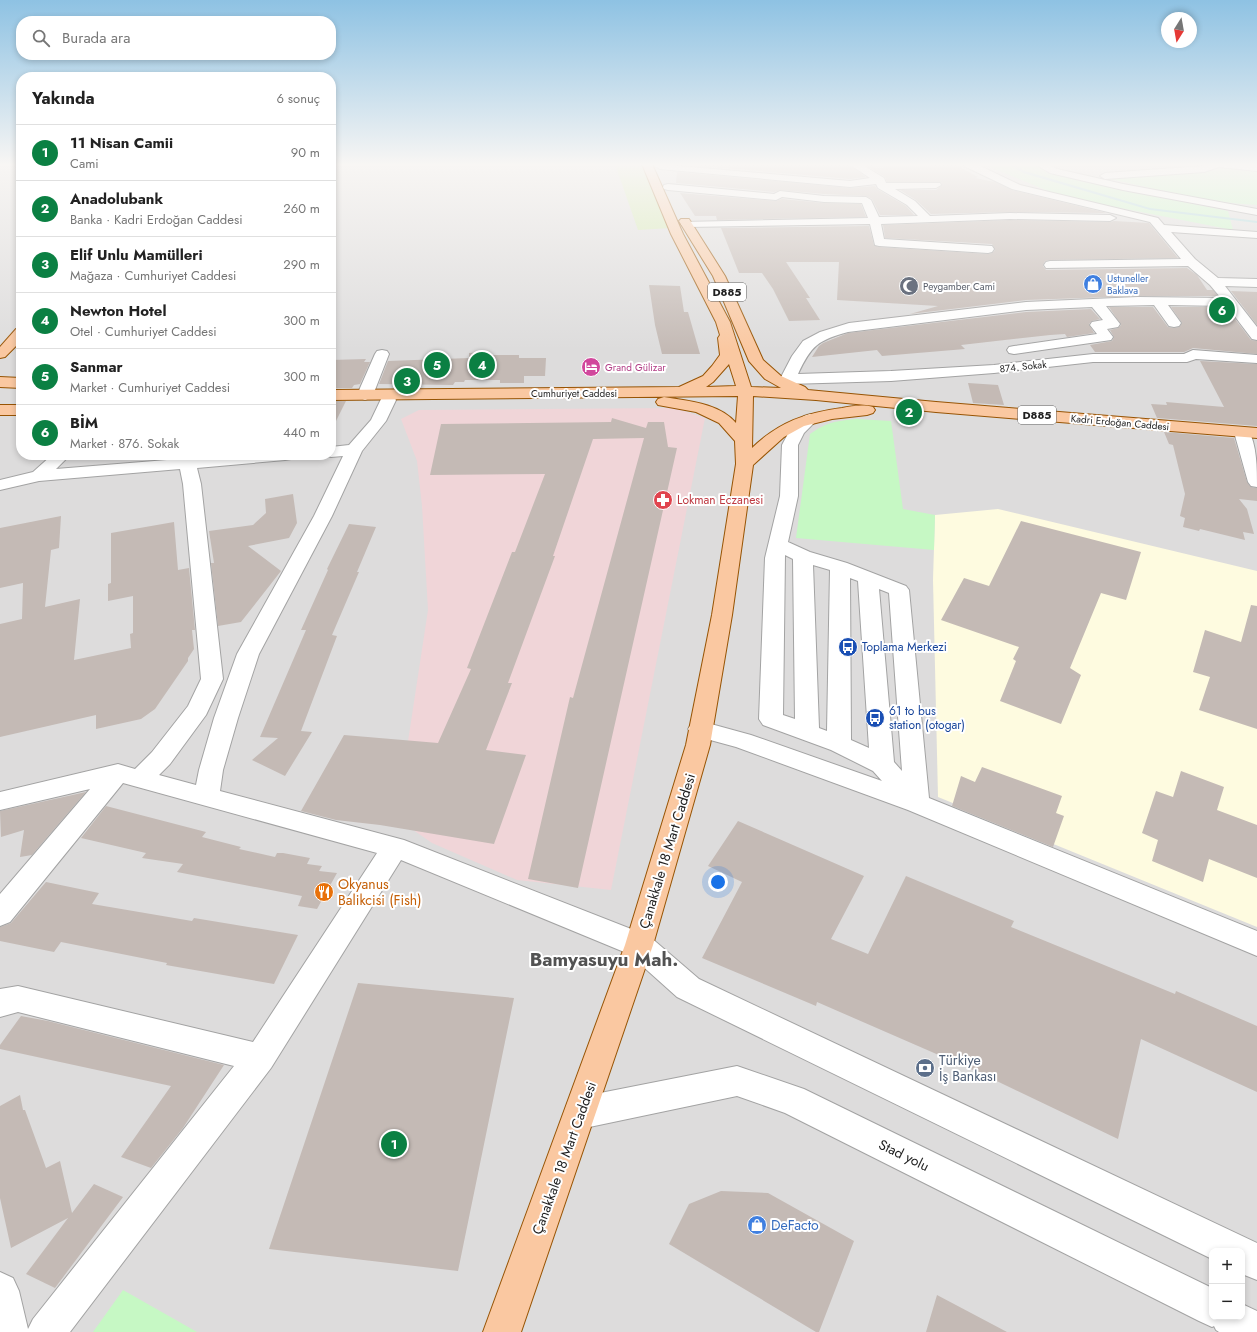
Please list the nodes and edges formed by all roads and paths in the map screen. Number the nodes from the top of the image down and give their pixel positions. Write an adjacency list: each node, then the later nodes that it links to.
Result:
1 (675, 226): 15 (main road, D885)
2 (687, 226): 26 (main road, D885)
3 (876, 226): 6 (street)
4 (1160, 228): 5 (street); 7 (street)
5 (1257, 235)
6 (988, 249)
7 (1191, 262): 8 (street); 9 (street)
8 (1050, 265)
9 (1214, 282): 10 (street); 12 (street)
10 (1257, 283)
11 (1158, 301): 12 (street); 13 (street); 14 (street)
12 (1230, 302): 16 (street)
13 (1096, 303): 19 (street); 21 (street, 874. Sokak)
14 (1174, 323)
15 (724, 325): 27 (main road, D885); 28 (main road)
16 (1257, 336)
17 (16, 337): 18 (main road)
18 (4, 350)
19 (1014, 350)
20 (382, 354): 25 (street)
21 (1257, 359)
22 (0, 382): 23 (main road)
23 (16, 383)
24 (336, 395): 25 (main road, Cumhuriyet Caddesi)
25 (365, 395): 28 (main road, Cumhuriyet Caddesi)
26 (816, 395): 27 (main road, Cumhuriyet Caddesi); 32 (main road, Kadri Erdoğan Caddesi / D885)
27 (745, 396): 28 (main road, Cumhuriyet Caddesi); 39 (main road, Çanakkale 18 Mart Caddesi)
28 (668, 397): 29 (main road, Cumhuriyet Caddesi); 39 (main road)
29 (388, 400): 30 (main road, Cumhuriyet Caddesi); 37 (street)
30 (336, 402)
31 (16, 404): 34 (main road)
32 (936, 407): 35 (main road); 36 (main road, Kadri Erdoğan Caddesi / D885)
33 (16, 410): 34 (main road)
34 (1, 412)
35 (810, 419): 39 (main road); 46 (street)
36 (1250, 432): 44 (street)
37 (354, 450): 38 (street); 55 (street)
38 (336, 452)
39 (744, 452): 50 (main road, Çanakkale 18 Mart Caddesi)
40 (57, 460): 43 (street)
41 (179, 460): 43 (street)
42 (188, 460): 54 (street)
43 (39, 476): 45 (street)
44 (1257, 482)
45 (0, 485)
46 (779, 545): 47 (street); 51 (street)
47 (803, 556): 48 (street); 51 (street)
48 (840, 567): 49 (street); 52 (street)
49 (868, 578): 53 (street); 57 (street)
50 (700, 729): 57 (street); 61 (main road, Çanakkale 18 Mart Caddesi)
51 (806, 732): 52 (street)
52 (839, 744): 53 (street)
53 (882, 765): 57 (street)
54 (129, 776): 55 (street); 56 (street); 59 (street)
55 (206, 797): 58 (street)
56 (0, 801)
57 (917, 803): 60 (street)
58 (395, 847): 61 (street); 63 (street)
59 (0, 914)
60 (1257, 944)
61 (639, 945): 64 (main road, Çanakkale 18 Mart Caddesi); 65 (street)
62 (0, 1003): 63 (street)
63 (260, 1058): 73 (street)
64 (580, 1112): 69 (street, Stad yolu); 74 (main road, Çanakkale 18 Mart Caddesi)
65 (1228, 1248)
66 (1245, 1256): 67 (street)
67 (1257, 1262)
68 (0, 1291): 72 (street)
69 (1209, 1307)
70 (1235, 1320): 71 (street)
71 (1257, 1331)
72 (10, 1332)
73 (46, 1332)
74 (502, 1332)

